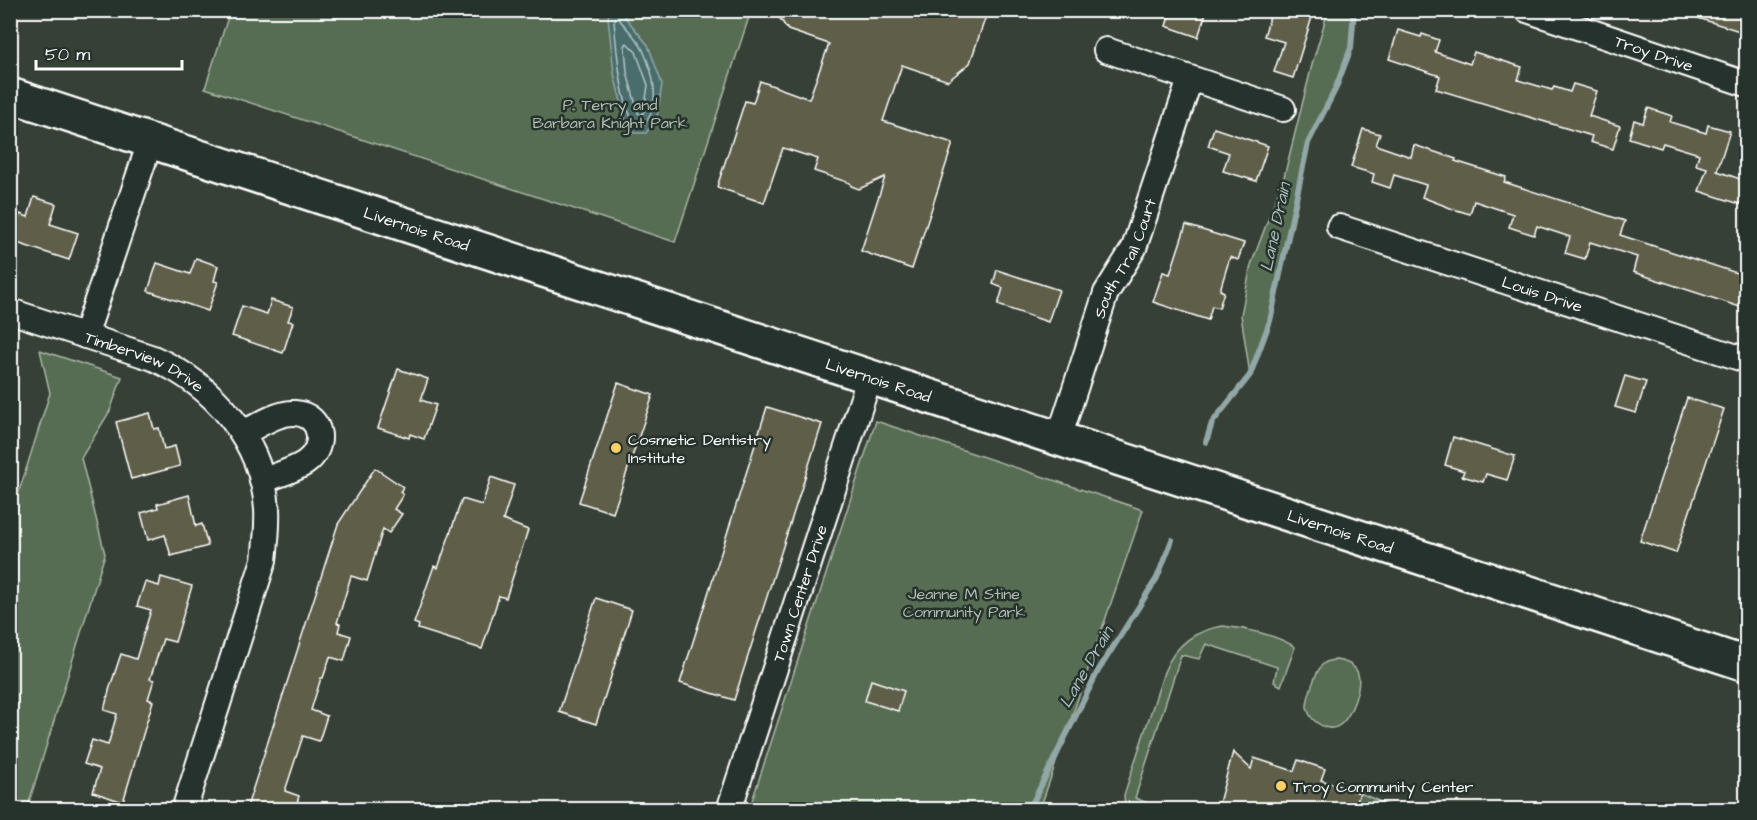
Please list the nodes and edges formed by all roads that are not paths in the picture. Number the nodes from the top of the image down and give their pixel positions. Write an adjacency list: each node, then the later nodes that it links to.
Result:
1 (1527, 10): 4 (street, Troy Drive)
2 (1106, 50): 3 (street)
3 (1190, 79): 6 (street); 14 (street, South Trail Court)
4 (1746, 84)
5 (10, 95): 7 (main road, Livernois Road)
6 (1283, 108)
7 (150, 142): 10 (street, Timberview Drive); 12 (main road, Livernois Road)
8 (1339, 227): 11 (street, Louis Drive)
9 (10, 311): 10 (street)
10 (85, 336): 13 (street, Timberview Drive)
11 (1746, 360)
12 (870, 376): 14 (main road, Livernois Road); 18 (street, Town Center Drive)
13 (243, 433): 15 (street, Timberview Drive); 15 (street)
14 (1059, 438): 16 (main road, Livernois Road)
15 (262, 481): 17 (street, Timberview Drive)
16 (1746, 664)
17 (184, 810)
18 (729, 810)

